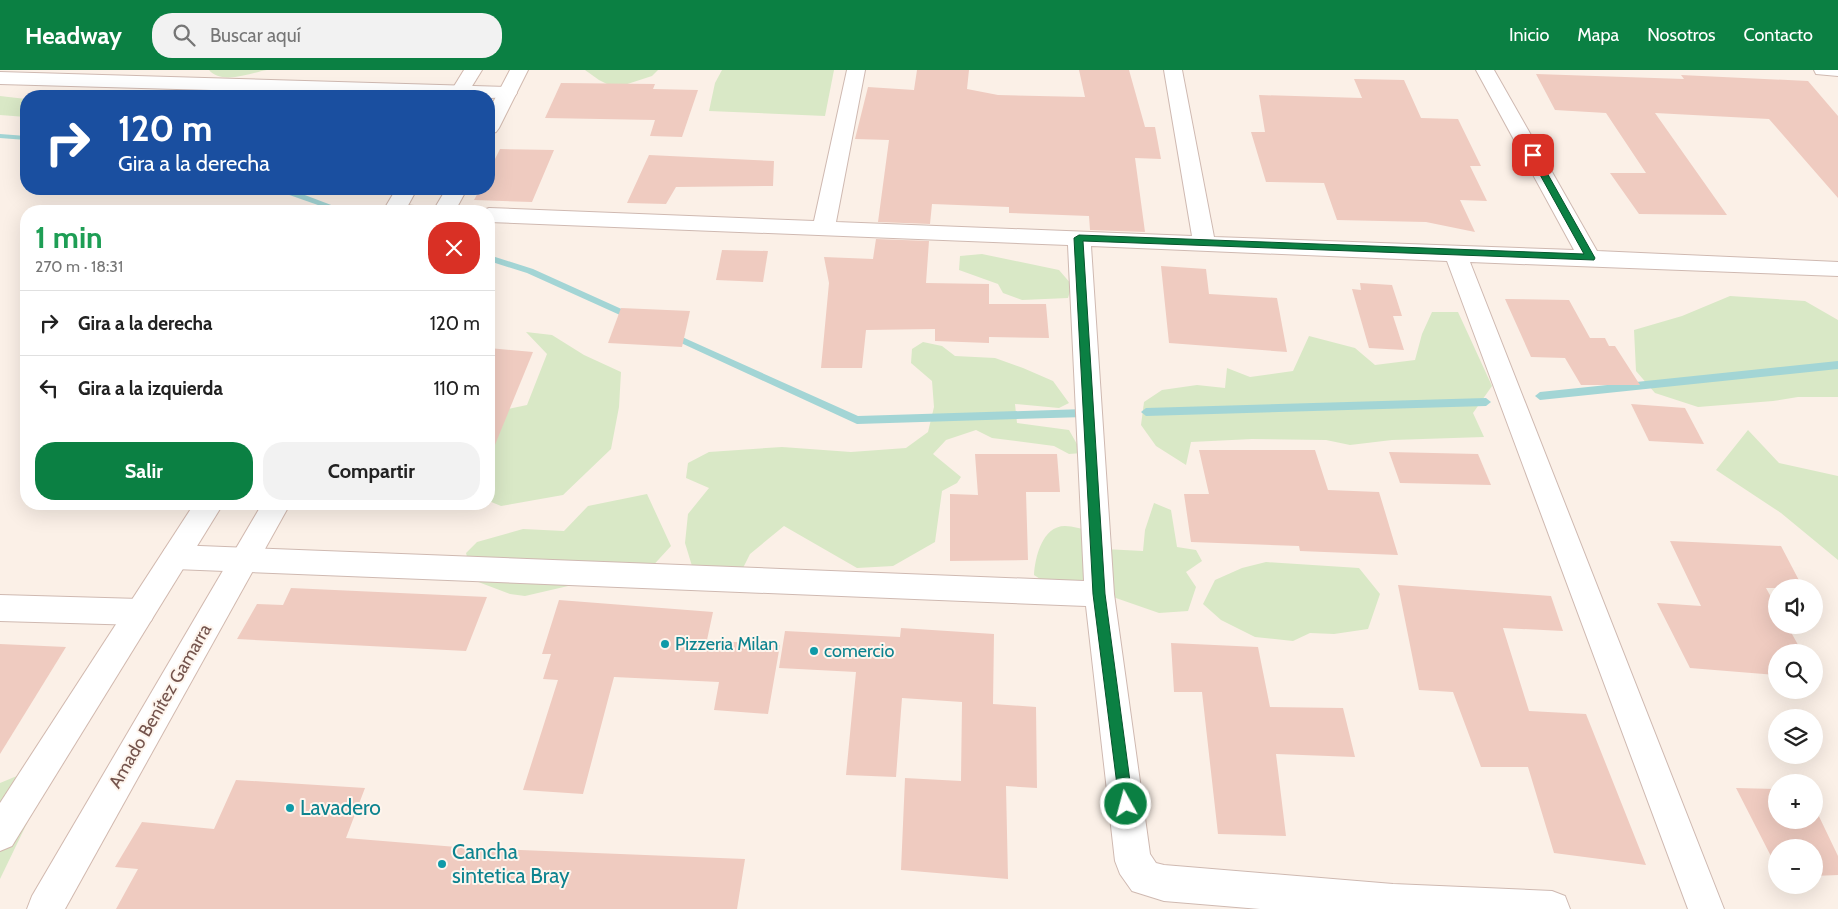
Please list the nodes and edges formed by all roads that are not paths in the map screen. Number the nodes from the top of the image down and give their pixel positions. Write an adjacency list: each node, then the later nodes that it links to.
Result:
1 (473, 70): 10 (street)
2 (520, 70): 12 (street)
3 (856, 70): 15 (street)
4 (1173, 70): 17 (street)
5 (1485, 70): 19 (street)
6 (1824, 70): 7 (street)
7 (1837, 71)
8 (0, 78): 9 (street)
9 (367, 90)
10 (461, 90)
11 (495, 93): 12 (street)
12 (507, 93): 13 (street)
13 (495, 116)
14 (495, 215): 15 (street)
15 (824, 228): 16 (street)
16 (1079, 238): 17 (street); 25 (street)
17 (1204, 244): 18 (street)
18 (1456, 254): 19 (street); 32 (street)
19 (1590, 258): 20 (street)
20 (1837, 270)
21 (205, 510): 23 (street)
22 (273, 510): 24 (street, Amado Benítez Gamarra)
23 (175, 557): 24 (street); 27 (street)
24 (244, 560): 25 (street); 30 (street, Amado Benítez Gamarra)
25 (1099, 594): 29 (street)
26 (0, 608): 27 (street)
27 (140, 612): 28 (street)
28 (0, 834)
29 (1394, 905): 31 (street)
30 (45, 909)
31 (1552, 909)
32 (1706, 909)

